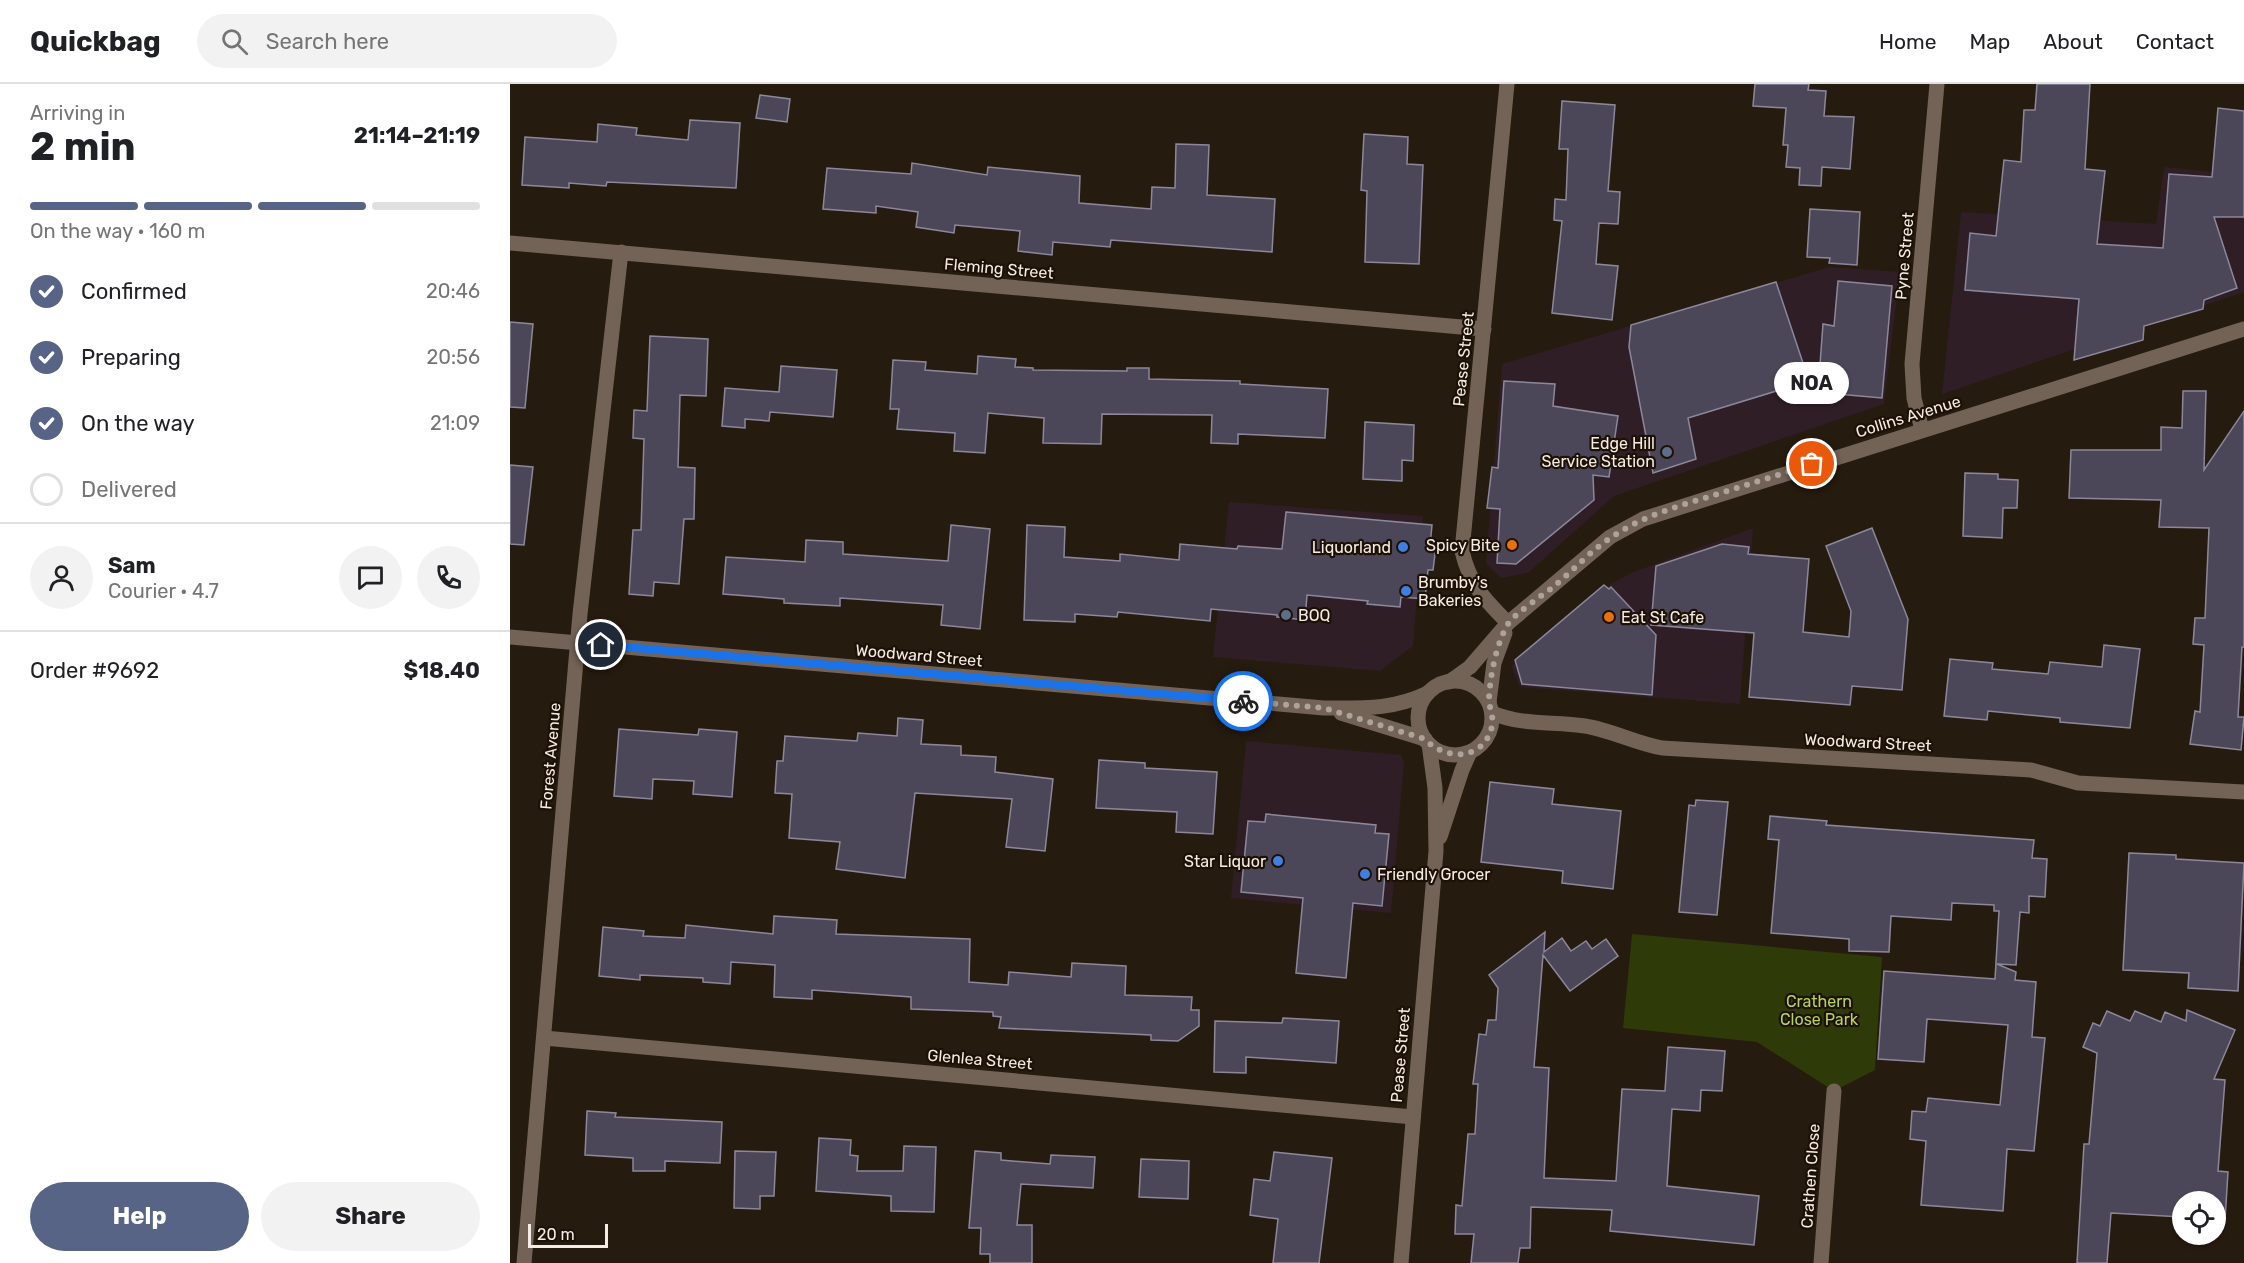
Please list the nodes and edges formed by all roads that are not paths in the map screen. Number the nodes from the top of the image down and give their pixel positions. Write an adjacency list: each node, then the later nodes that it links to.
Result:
1 (1507, 84): 5 (street, Pease Street)
2 (1937, 84): 7 (street, Pyne Street)
3 (510, 243): 4 (street, Fleming Street)
4 (621, 252): 5 (street, Fleming Street); 10 (street, Forest Avenue)
5 (1484, 329): 8 (street, Pease Street)
6 (2244, 329): 7 (street, Collins Avenue)
7 (1922, 430): 8 (street, Collins Avenue)
8 (1508, 623): 11 (street, Collins Avenue); 14 (street)
9 (510, 637): 10 (street, Woodward Street)
10 (578, 643): 13 (street, Woodward Street); 19 (street, Forest Avenue)
11 (1449, 682): 12 (street); 14 (street)
12 (1428, 693): 13 (street, Woodward Street); 15 (street)
13 (1324, 708): 15 (street, Woodward Street)
14 (1491, 708): 16 (street); 17 (street, Woodward Street)
15 (1427, 741): 16 (street); 18 (street, Pease Street)
16 (1470, 752): 18 (street, Pease Street)
17 (2244, 792)
18 (1436, 851): 21 (street, Pease Street)
19 (544, 1038): 21 (street, Glenlea Street); 22 (street, Forest Avenue)
20 (1834, 1091): 24 (street, Crathen Close)
21 (1413, 1117): 23 (street, Pease Street)
22 (524, 1263)
23 (1401, 1263)
24 (1821, 1263)

